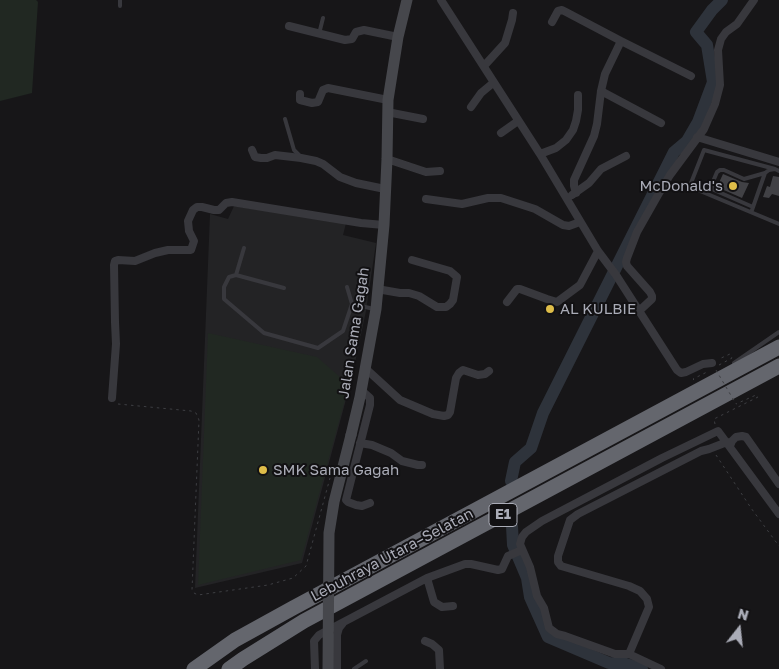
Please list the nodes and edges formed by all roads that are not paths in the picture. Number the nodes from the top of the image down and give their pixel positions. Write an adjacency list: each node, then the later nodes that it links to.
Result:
1 (120, 0): 5 (lane)
2 (407, 0): 11 (street, Jalan Sama Gagah)
3 (441, 0): 13 (street)
4 (754, 0): 26 (street)
5 (120, 6)
6 (513, 13): 13 (street)
7 (323, 18): 10 (lane)
8 (552, 22): 12 (street)
9 (289, 26): 10 (street)
10 (319, 34): 11 (street)
11 (398, 37): 19 (street, Jalan Sama Gagah)
12 (621, 41): 14 (street); 16 (street)
13 (484, 66): 15 (street)
14 (691, 76)
15 (493, 82): 20 (street); 23 (street)
16 (601, 91): 24 (street); 36 (street)
17 (300, 94): 19 (street)
18 (578, 95): 28 (street)
19 (387, 106): 22 (street); 31 (street, Jalan Sama Gagah)
20 (472, 107)
21 (285, 119): 30 (lane)
22 (423, 119)
23 (518, 121): 25 (street); 28 (street)
24 (661, 123)
25 (501, 133)
26 (697, 137): 32 (street); 53 (street)
27 (252, 150): 30 (street)
28 (540, 154): 38 (street)
29 (626, 156): 36 (street)
30 (301, 158): 35 (street)
31 (387, 159): 33 (street); 35 (street, Jalan Sama Gagah)
32 (778, 167): 34 (lane); 39 (lane)
33 (440, 171)
34 (765, 174): 39 (lane); 39 (lane)
35 (385, 189): 42 (street, Jalan Sama Gagah)
36 (576, 193): 38 (street)
37 (426, 198): 40 (street)
38 (566, 198): 40 (street)
39 (752, 210): 41 (lane)
40 (580, 222): 44 (street)
41 (779, 224)
42 (384, 225): 49 (street, Jalan Sama Gagah); 63 (street)
43 (244, 248): 46 (lane)
44 (598, 251): 50 (street); 53 (street)
45 (412, 260): 49 (street)
46 (236, 275): 48 (lane); 51 (lane)
47 (347, 287): 51 (lane)
48 (284, 288)
49 (377, 289): 52 (street, Jalan Sama Gagah)
50 (507, 302)
51 (352, 304): 52 (lane)
52 (376, 310): 58 (street, Jalan Sama Gagah)
53 (639, 310): 56 (street)
54 (779, 332): 57 (lane)
55 (779, 347): 62 (highway, Lebuhraya Utara–Selatan / E1)
56 (712, 363)
57 (730, 366)
58 (365, 368): 60 (street); 64 (street, Jalan Sama Gagah)
59 (779, 368): 78 (highway, Lebuhraya Utara–Selatan / E1)
60 (489, 371)
61 (723, 371): 62 (lane)
62 (696, 391): 77 (highway, Lebuhraya Utara–Selatan / E1)
63 (112, 398)
64 (356, 439): 66 (street); 68 (street); 80 (street, Jalan Sama Gagah, bridge)
65 (728, 444): 67 (street); 69 (street); 70 (street); 75 (street)
66 (422, 465)
67 (779, 484)
68 (370, 503)
69 (779, 514)
70 (521, 550): 71 (street); 75 (street)
71 (427, 578): 72 (street); 73 (street)
72 (454, 606)
73 (343, 622): 79 (street); 81 (street)
74 (425, 640): 83 (street)
75 (629, 654): 84 (street)
76 (366, 661): 82 (lane)
77 (194, 669)
78 (229, 669)
79 (315, 669)
80 (328, 669)
81 (337, 669)
82 (354, 669)
83 (440, 669)
84 (661, 669)

